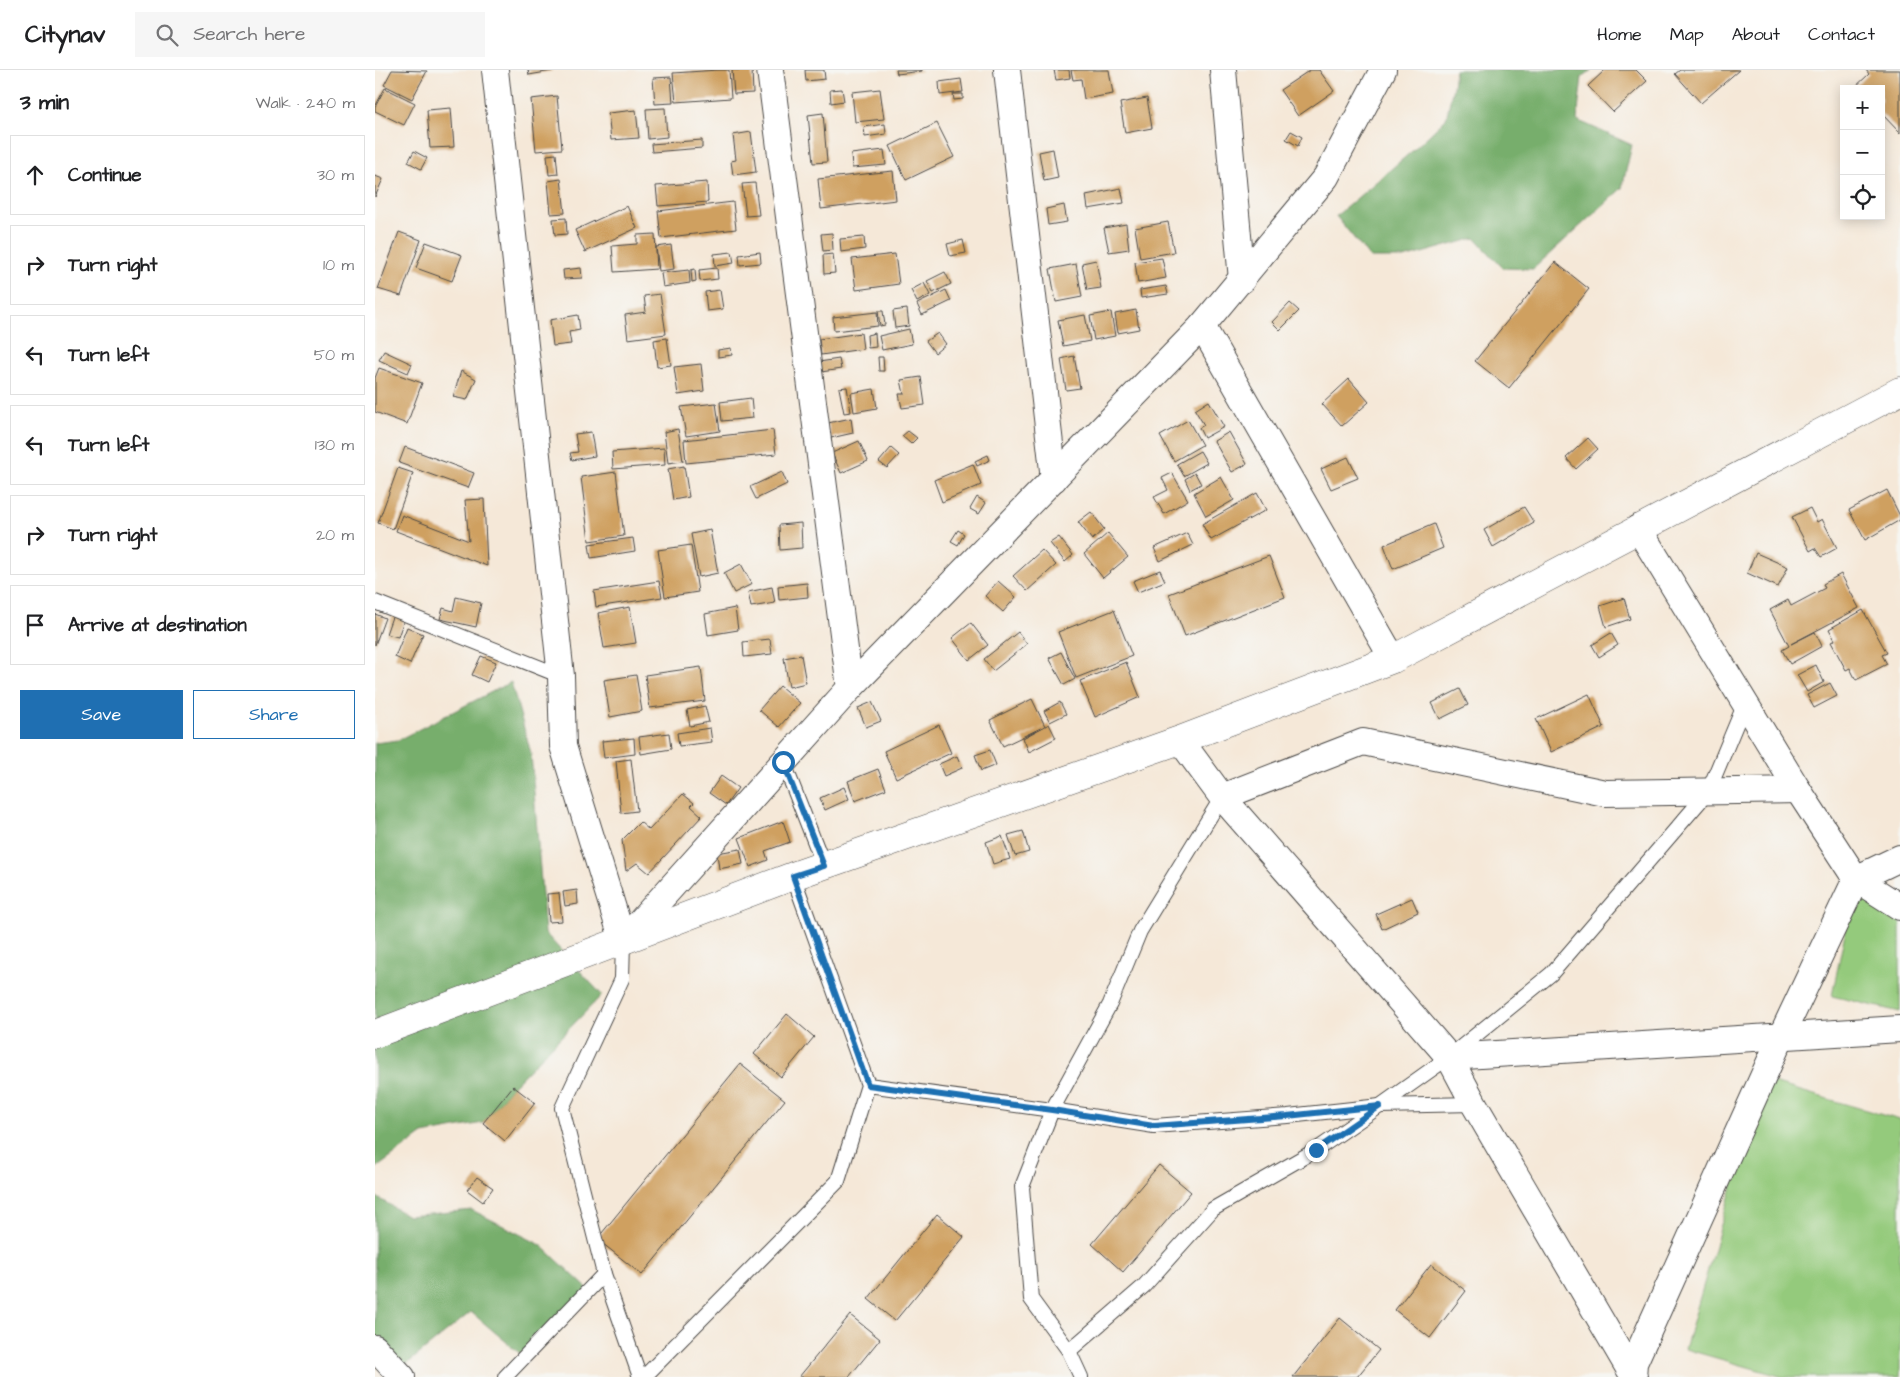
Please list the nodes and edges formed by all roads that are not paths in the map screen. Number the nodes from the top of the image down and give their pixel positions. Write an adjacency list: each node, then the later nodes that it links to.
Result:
1 (495, 70): 13 (street)
2 (769, 70): 14 (street)
3 (1007, 70): 9 (street)
4 (1223, 70): 6 (street)
5 (1383, 70): 6 (street)
6 (1242, 280): 7 (street)
7 (1202, 326): 9 (street); 12 (street)
8 (1900, 391): 10 (main road)
9 (1054, 479): 14 (street)
10 (1638, 528): 12 (main road); 15 (street)
11 (375, 602): 13 (lane)
12 (1393, 659): 16 (main road)
13 (561, 676): 26 (street)
14 (850, 688): 17 (street)
15 (1745, 703): 18 (street); 19 (lane)
16 (1180, 740): 20 (street); 22 (main road)
17 (783, 762): 22 (lane); 26 (street)
18 (1798, 790): 19 (street); 24 (street)
19 (1708, 792): 20 (street); 30 (lane)
20 (1222, 797): 30 (street); 34 (lane)
21 (1900, 858): 24 (street)
22 (824, 866): 23 (main road)
23 (793, 876): 26 (main road); 31 (lane)
24 (1855, 879): 25 (street); 29 (street)
25 (1900, 907)
26 (623, 941): 28 (main road); 35 (lane)
27 (1900, 1029): 29 (street)
28 (375, 1034)
29 (1781, 1037): 30 (street); 42 (street)
30 (1449, 1057): 32 (street); 33 (lane)
31 (868, 1085): 34 (lane); 40 (lane)
32 (1474, 1104): 33 (lane); 42 (street)
33 (1380, 1106): 34 (lane); 37 (lane)
34 (1052, 1110): 37 (lane)
35 (604, 1274): 39 (lane); 40 (lane)
36 (375, 1348): 38 (street)
37 (1069, 1351): 41 (lane)
38 (402, 1377)
39 (505, 1377)
40 (642, 1377)
41 (1081, 1377)
42 (1633, 1377)

